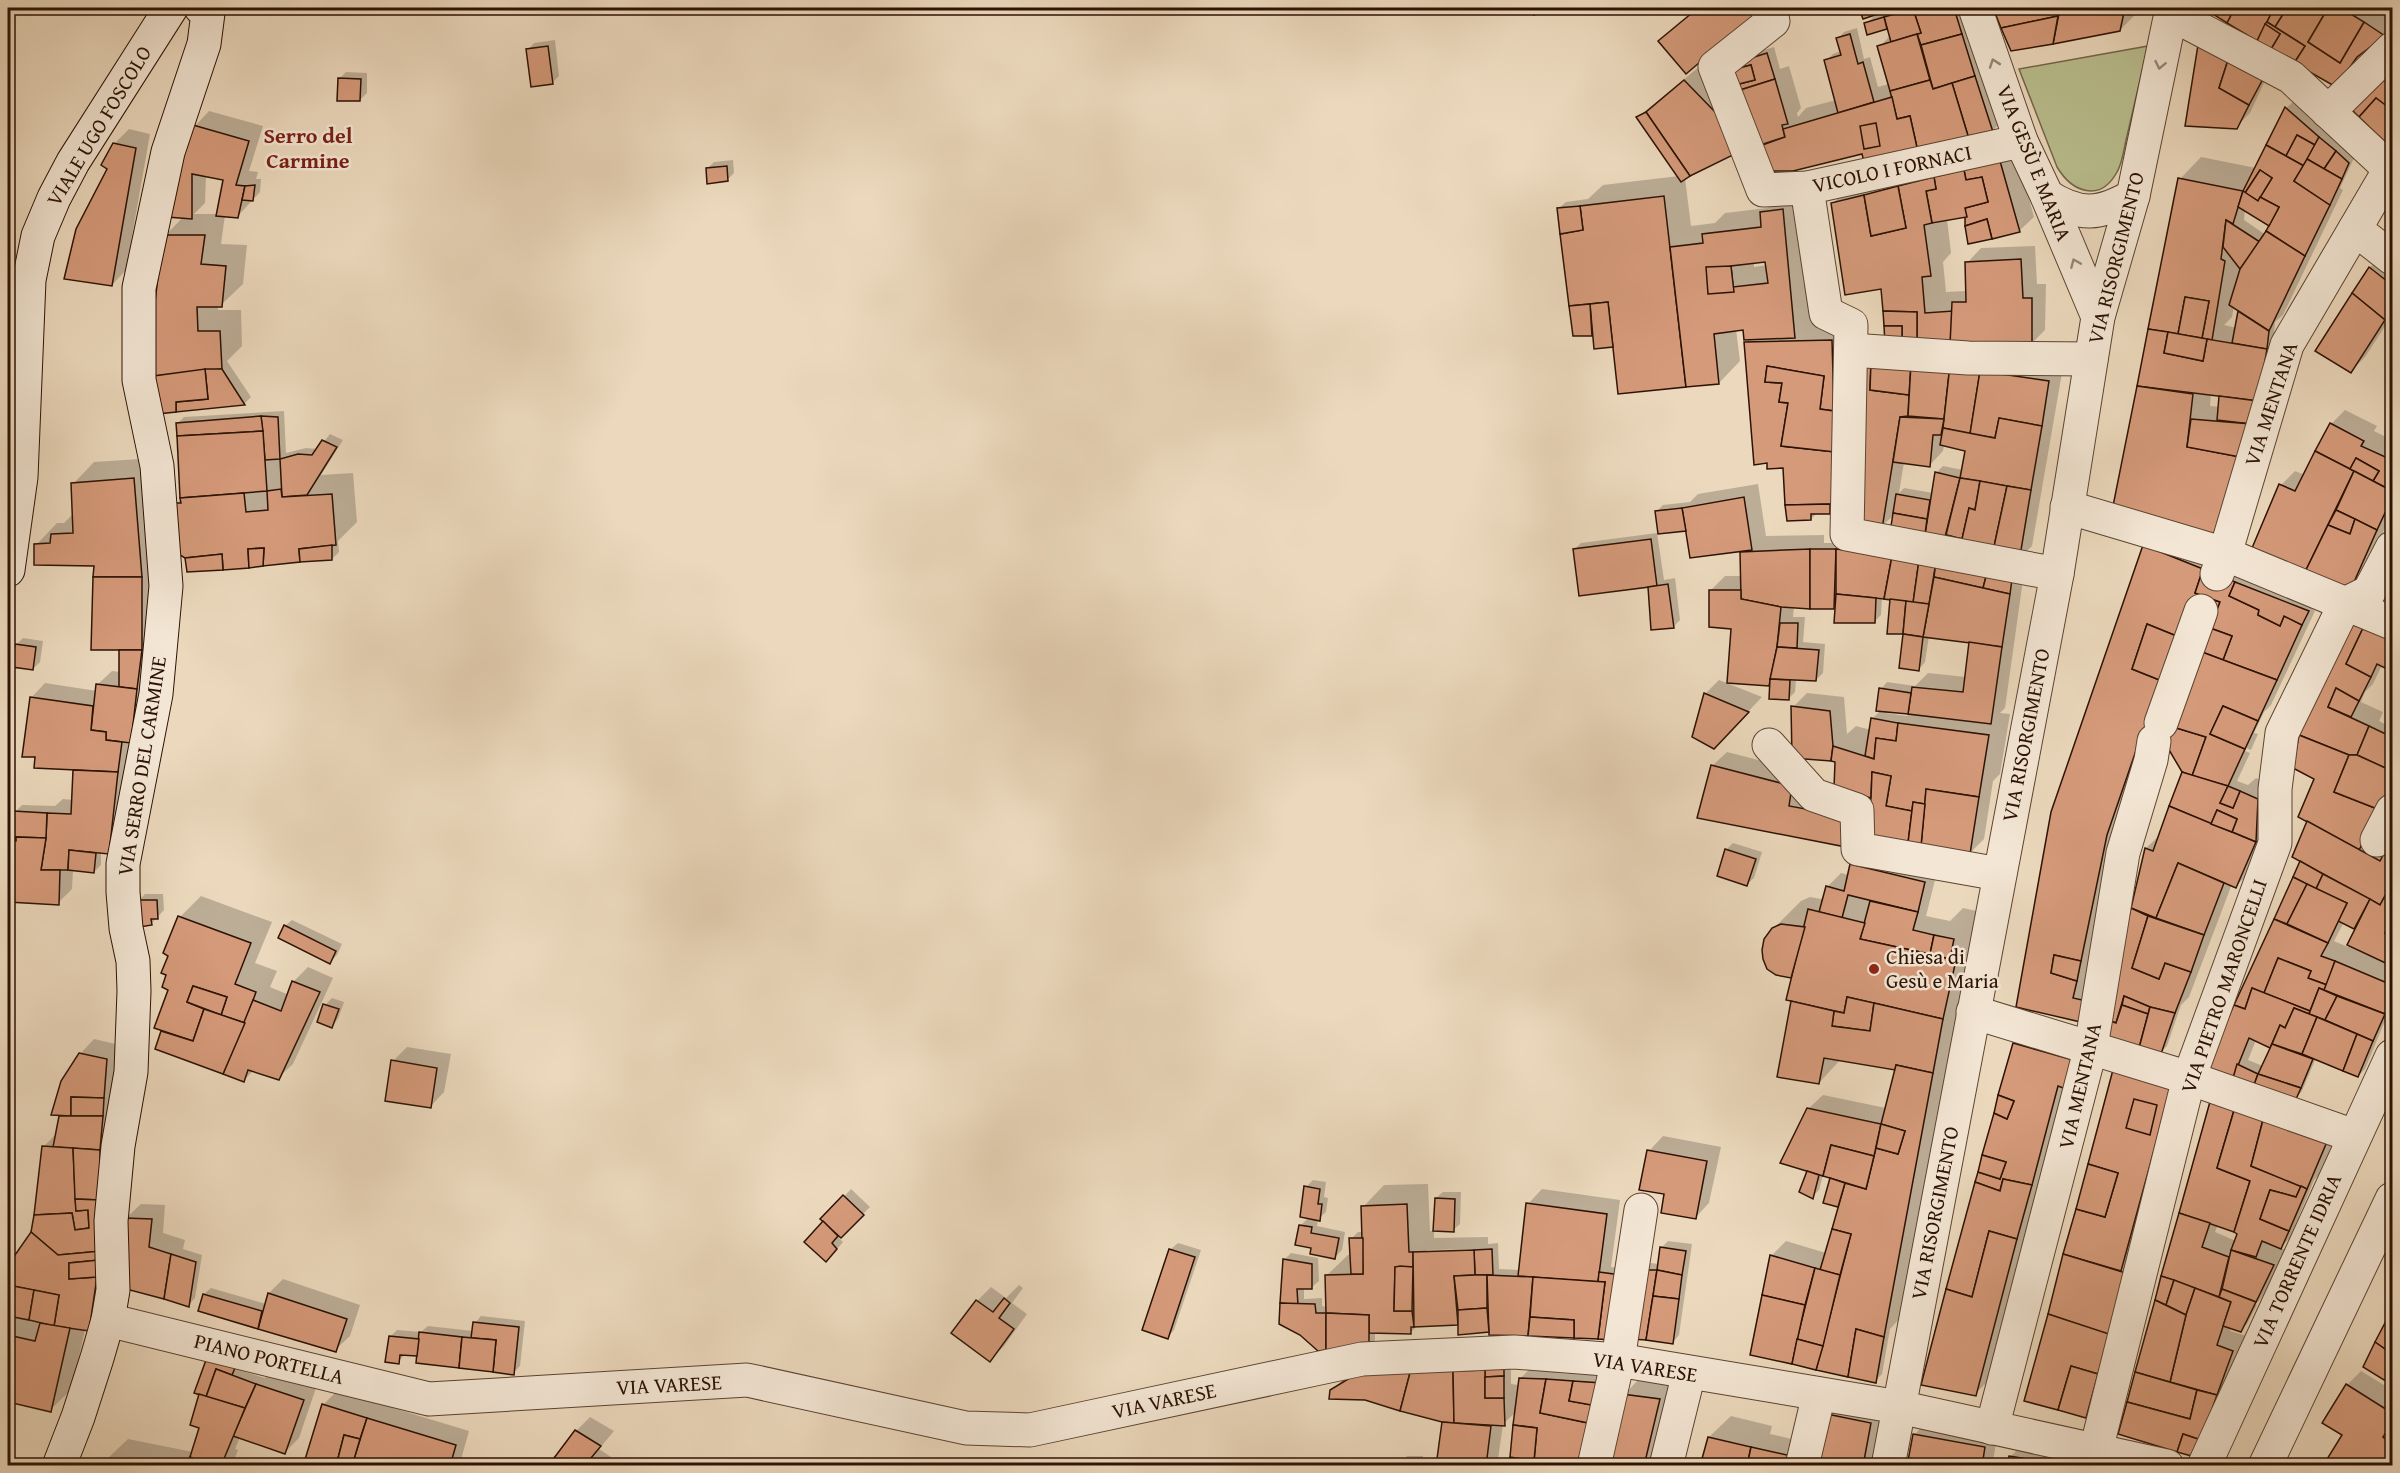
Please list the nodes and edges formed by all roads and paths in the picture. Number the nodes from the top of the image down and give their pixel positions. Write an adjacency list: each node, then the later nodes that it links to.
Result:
1 (171, 8): 21 (street, VIALE UGO FOSCOLO)
2 (201, 8): 37 (street, VIA SERRO DEL CARMINE)
3 (1767, 8): 10 (street, VICOLO I FORNACI)
4 (1975, 8): 8 (street, VIA GESÙ E MARIA, one-way to 4)
5 (2172, 11): 7 (street); 12 (street, VIA RISORGIMENTO, one-way to 12)
6 (2392, 49): 7 (street)
7 (2328, 112): 9 (street)
8 (2021, 141): 10 (street, VICOLO I FORNACI); 11 (street, VIA GESÙ E MARIA)
9 (2391, 170): 13 (street, VIA MENTANA)
10 (1807, 188): 16 (street)
11 (2047, 196): 12 (street); 15 (street, VIA GESÙ E MARIA, one-way to 11)
12 (2133, 196): 15 (street, VIA RISORGIMENTO)
13 (2355, 229): 14 (street); 20 (street, VIA MENTANA)
14 (2392, 258)
15 (2097, 317): 17 (street, VIA RISORGIMENTO)
16 (1851, 350): 17 (street); 22 (street)
17 (2091, 359): 18 (street, VIA RISORGIMENTO)
18 (2067, 507): 20 (street); 22 (street, VIA RISORGIMENTO)
19 (2392, 548): 23 (street)
20 (2221, 564): 23 (street)
21 (8, 570)
22 (2057, 574): 29 (street, VIA RISORGIMENTO)
23 (2345, 604): 25 (street); 33 (street, VIA PIETRO MARONCELLI)
24 (2201, 610): 31 (street, VIA MENTANA)
25 (2392, 623)
26 (1769, 745): 29 (street)
27 (2392, 811): 28 (street)
28 (2377, 840)
29 (1999, 874): 30 (street, VIA RISORGIMENTO)
30 (1973, 1012): 31 (street); 42 (street, VIA RISORGIMENTO)
31 (2091, 1047): 33 (street); 43 (street, VIA MENTANA)
32 (2392, 1056): 34 (street, VIA TORRENTE IDRIA)
33 (2189, 1078): 34 (street); 44 (street, VIA PIETRO MARONCELLI)
34 (2354, 1136): 51 (street, VIA TORRENTE IDRIA)
35 (2392, 1199): 52 (street)
36 (1641, 1210): 38 (street)
37 (108, 1320): 41 (street, PIANO PORTELLA); 45 (street)
38 (1618, 1360): 39 (street, VIA VARESE); 41 (street, VIA VARESE); 46 (street)
39 (1689, 1373): 40 (street, VIA VARESE); 47 (street)
40 (1819, 1394): 42 (street, VIA VARESE); 48 (street)
41 (429, 1399)
42 (1899, 1407): 43 (street, VIA VARESE); 49 (street, VIA RISORGIMENTO)
43 (1992, 1428): 44 (street, VIA VARESE)
44 (2096, 1450): 50 (street, VIA VARESE)
45 (59, 1466)
46 (1594, 1466)
47 (1666, 1466)
48 (1802, 1466)
49 (1888, 1466)
50 (2166, 1466)
51 (2204, 1466)
52 (2265, 1466)

